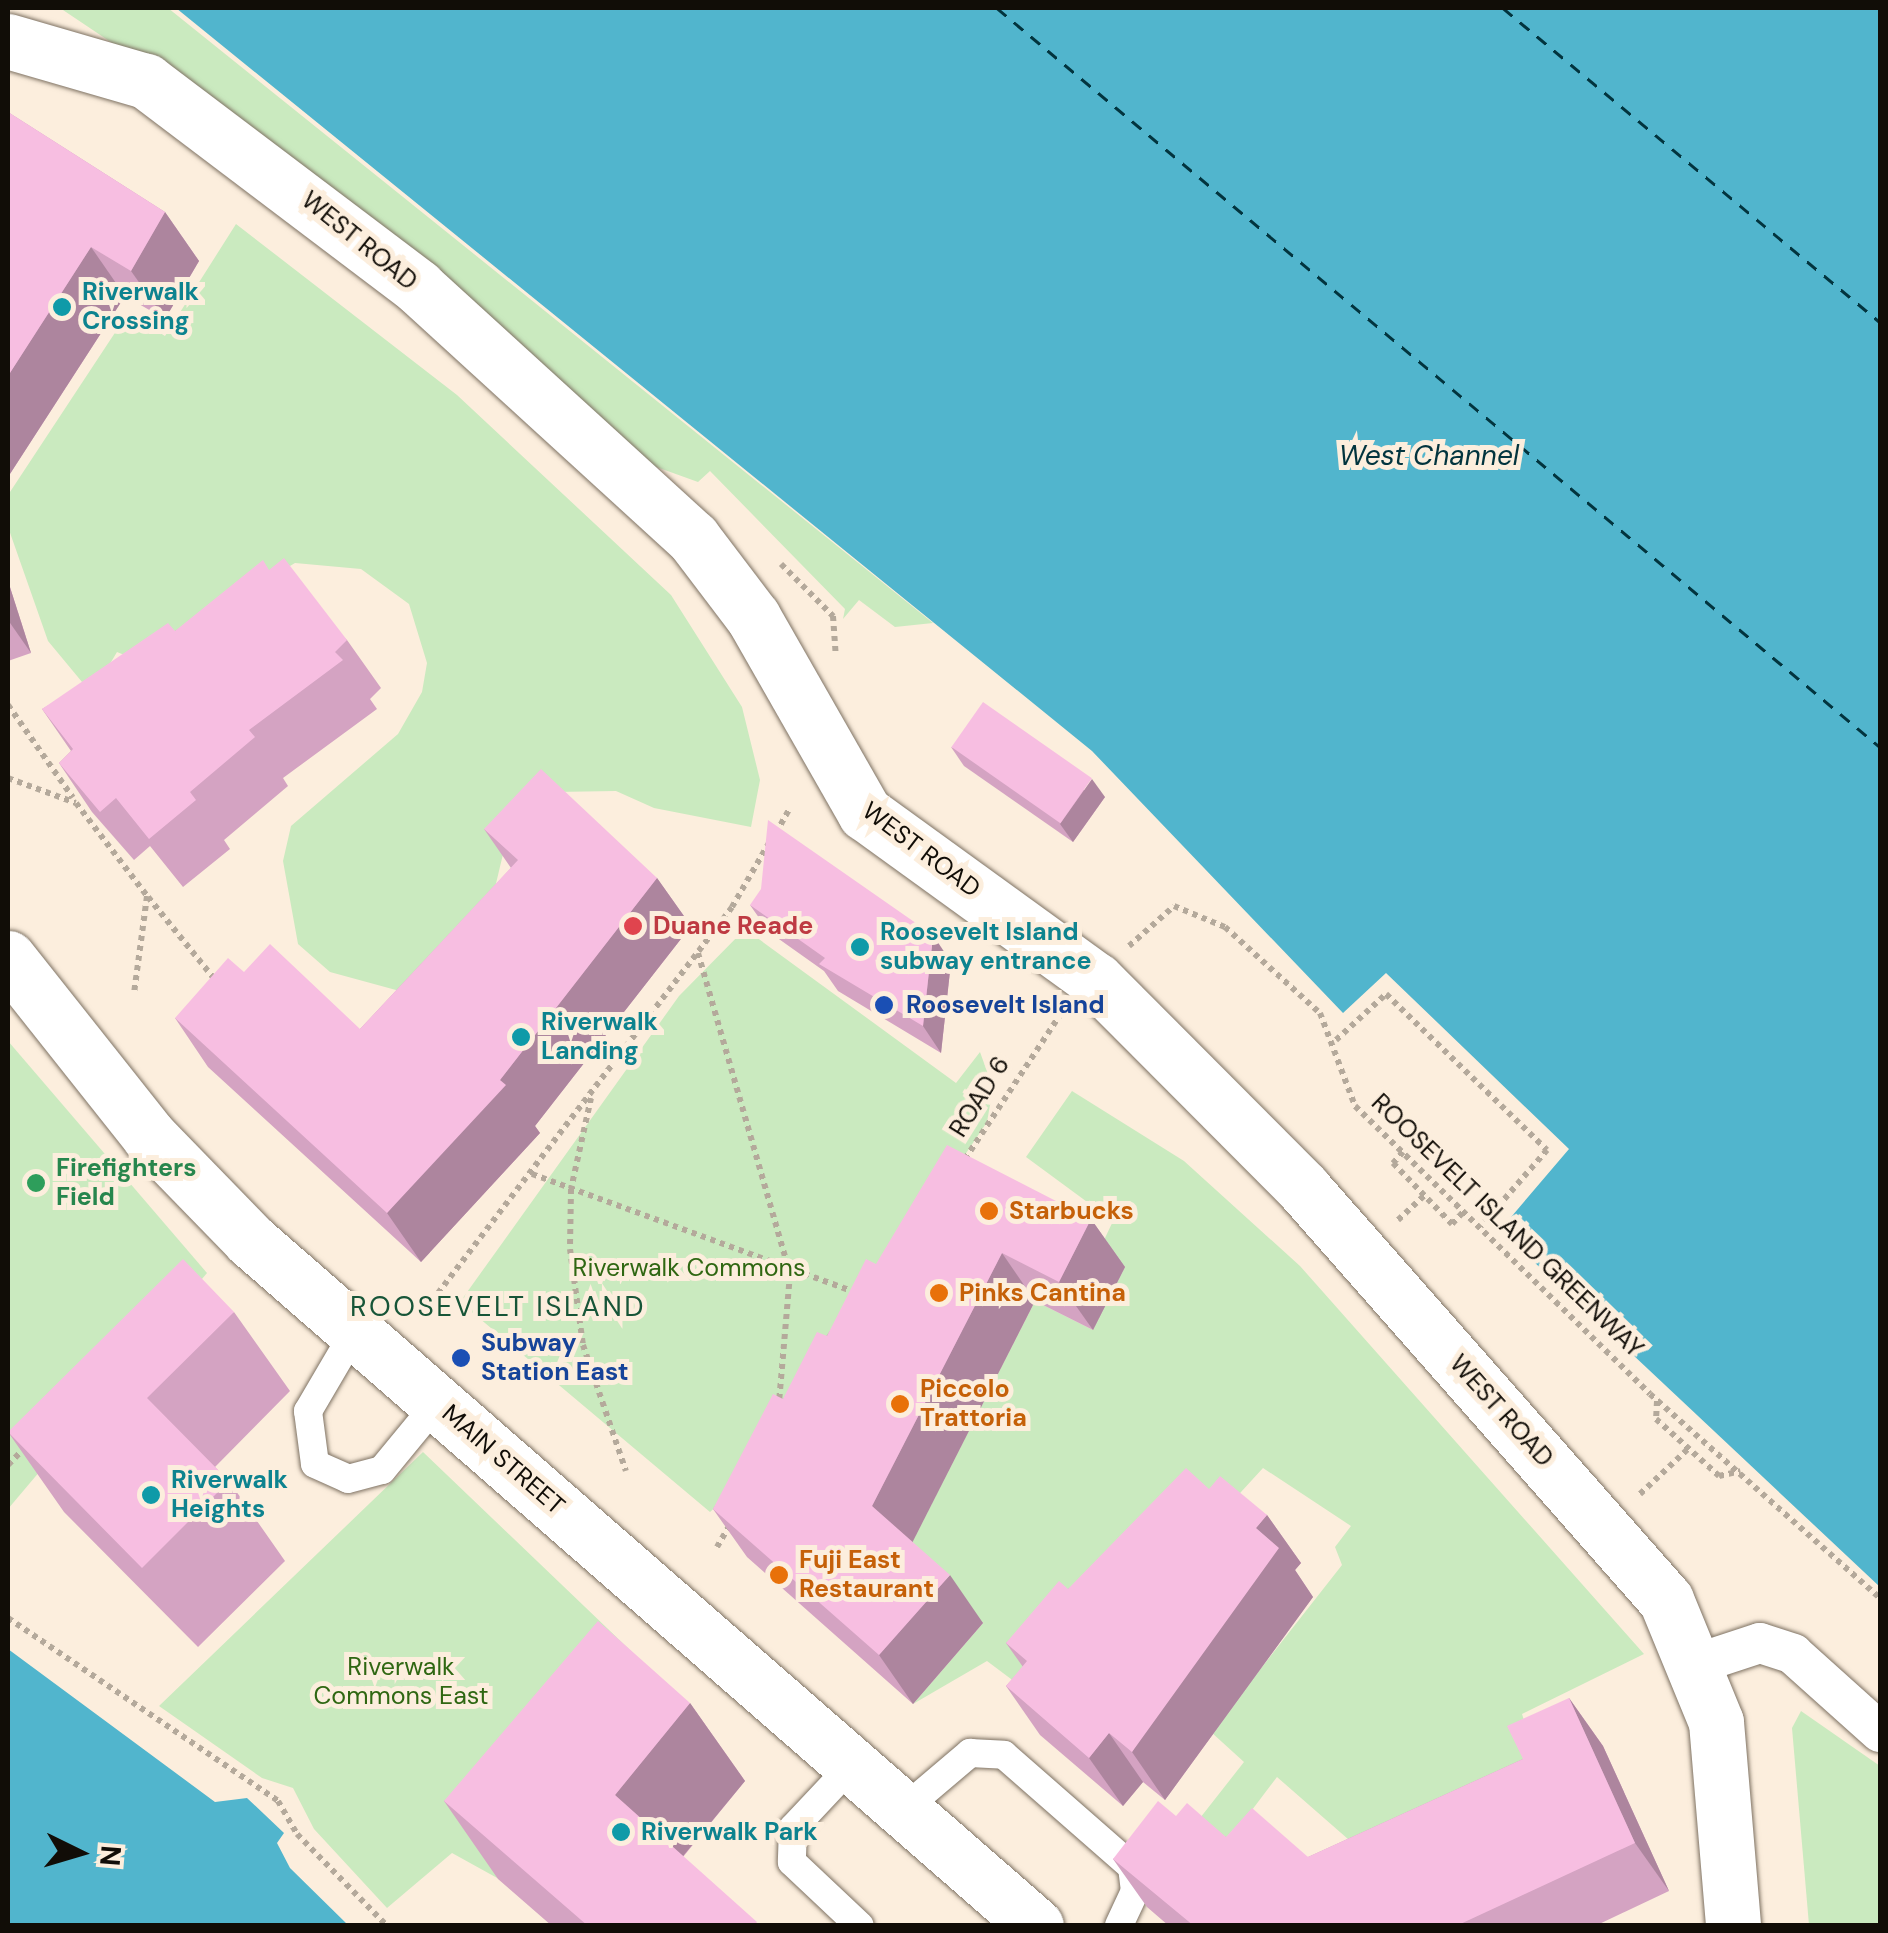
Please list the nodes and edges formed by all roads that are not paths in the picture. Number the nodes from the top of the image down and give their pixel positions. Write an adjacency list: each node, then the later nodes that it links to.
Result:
1 (8, 41): 5 (street, WEST ROAD)
2 (8, 958): 3 (street, MAIN STREET)
3 (355, 1331): 4 (street, MAIN STREET); 4 (lane)
4 (437, 1402): 7 (street, MAIN STREET)
5 (1699, 1662): 6 (street); 12 (street, WEST ROAD)
6 (1880, 1732)
7 (854, 1763): 8 (street, MAIN STREET); 9 (lane)
8 (904, 1808): 10 (street, MAIN STREET); 11 (lane)
9 (860, 1926)
10 (1036, 1926)
11 (1119, 1926)
12 (1733, 1926)

